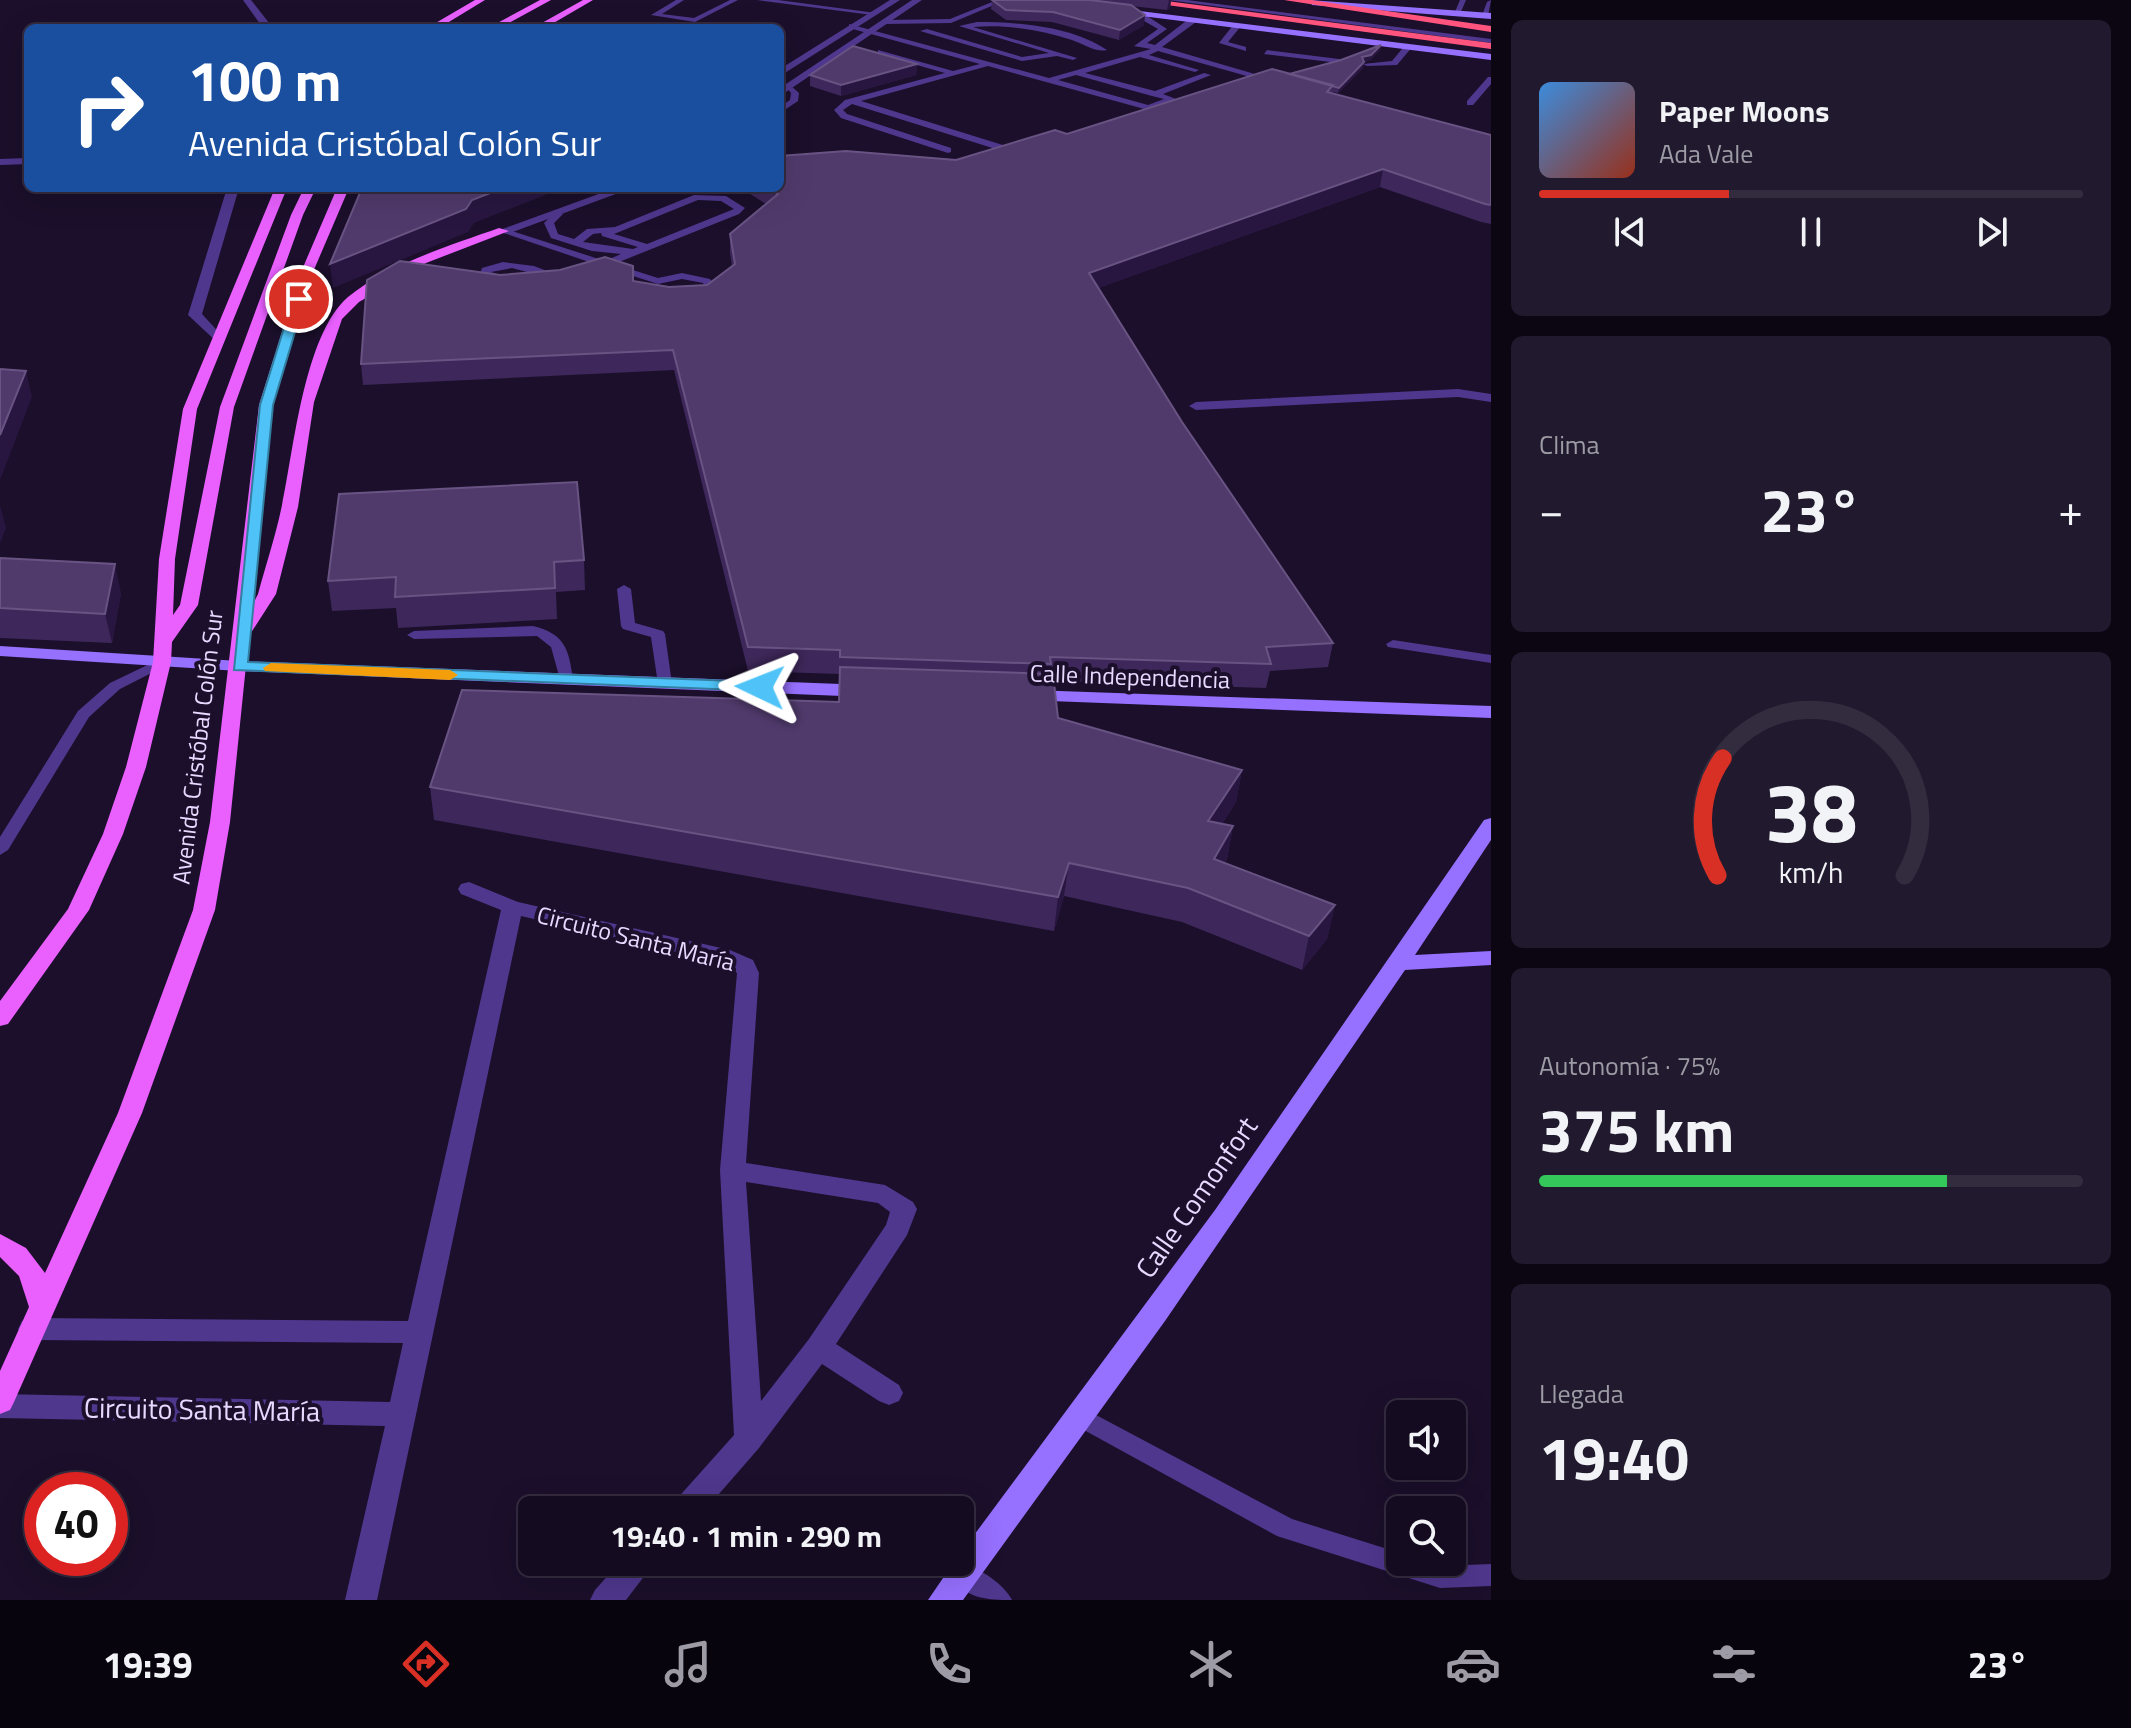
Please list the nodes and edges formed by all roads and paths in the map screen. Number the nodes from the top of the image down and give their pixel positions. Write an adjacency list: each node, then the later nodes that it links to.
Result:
1 (247, 0): 26 (street)
2 (481, 0): 27 (main road)
3 (547, 0): 28 (main road)
4 (589, 0): 29 (main road)
5 (681, 0): 6 (lane)
6 (735, 0)
7 (760, 0): 21 (lane)
8 (809, 0): 9 (lane)
9 (849, 0)
10 (896, 0): 21 (street)
11 (918, 0): 24 (street)
12 (1003, 0): 24 (lane)
13 (1171, 0): 41 (lane)
14 (1223, 0): 41 (lane)
15 (1463, 0): 20 (lane)
16 (1295, 1): 20 (street); 33 (highway)
17 (1491, 2): 22 (lane)
18 (1110, 4): 19 (street); 25 (highway)
19 (1135, 6): 23 (street); 39 (lane); 41 (highway)
20 (1457, 12): 22 (street)
21 (872, 13): 32 (street)
22 (1487, 16)
23 (1193, 20): 25 (street); 42 (lane)
24 (886, 22): 35 (street)
25 (1218, 23): 31 (street)
26 (265, 24)
27 (438, 24)
28 (501, 24)
29 (545, 24)
30 (963, 26): 36 (lane); 37 (lane); 48 (lane)
31 (1237, 26): 40 (street); 43 (lane)
32 (848, 28): 35 (lane); 54 (street)
33 (1491, 29)
34 (924, 31): 36 (lane)
35 (870, 32): 50 (lane); 52 (lane); 63 (street)
36 (935, 34): 38 (lane)
37 (998, 37): 38 (lane); 46 (lane)
38 (968, 44): 46 (lane)
39 (1142, 44): 42 (lane); 53 (lane)
40 (1409, 46): 41 (highway); 51 (lane)
41 (1491, 46)
42 (1156, 48): 47 (lane); 62 (lane)
43 (1243, 49)
44 (881, 52): 56 (lane)
45 (1267, 52): 49 (lane)
46 (1058, 54): 48 (lane)
47 (1138, 55): 57 (lane); 65 (lane)
48 (1073, 58): 55 (lane)
49 (1339, 61)
50 (991, 63): 52 (lane); 55 (lane)
51 (1367, 64)
52 (978, 66): 56 (lane); 58 (lane)
53 (1062, 69): 57 (lane); 60 (lane)
54 (784, 70)
55 (1023, 72): 58 (lane); 60 (lane)
56 (953, 73): 66 (lane)
57 (1076, 73): 61 (lane); 65 (lane)
58 (1010, 75): 60 (lane)
59 (1491, 79): 67 (lane)
60 (1038, 80): 61 (lane); 69 (lane)
61 (1051, 80): 69 (lane)
62 (1285, 84)
63 (790, 87): 64 (street); 68 (lane)
64 (784, 91)
65 (1155, 94): 69 (lane)
66 (852, 101): 70 (lane); 71 (lane)
67 (1470, 103)
68 (784, 108)
69 (1149, 108)
70 (1035, 145)
71 (948, 150)
72 (24, 161): 73 (street)
73 (0, 162)
74 (232, 192): 89 (street)
75 (279, 192): 89 (main road, Avenida Cristóbal Colón Sur)
76 (308, 192): 95 (main road)
77 (341, 192): 93 (main road, Avenida Cristóbal Colón Sur)
78 (580, 192): 82 (street)
79 (616, 192): 80 (street)
80 (558, 214): 82 (street); 83 (lane)
81 (613, 229): 83 (lane); 84 (lane); 84 (lane)
82 (503, 231): 85 (lane); 93 (main road)
83 (576, 243): 84 (lane)
84 (642, 250): 85 (lane)
85 (605, 264): 86 (lane); 88 (lane)
86 (579, 274)
87 (565, 279): 87 (lane)
88 (682, 297)
89 (218, 339): 95 (main road, Avenida Cristóbal Colón Sur)
90 (1491, 398): 91 (street)
91 (1196, 406)
92 (624, 589): 102 (lane)
93 (242, 635): 100 (main road, Avenida Cristóbal Colón Sur)
94 (414, 635): 101 (lane)
95 (165, 639): 99 (main road, Avenida Cristóbal Colón Sur)
96 (1393, 644): 98 (lane)
97 (0, 651): 99 (street)
98 (1491, 659)
99 (162, 662): 100 (street); 107 (lane); 112 (main road, Avenida Cristóbal Colón Sur)
100 (239, 666): 101 (street); 115 (main road, Avenida Cristóbal Colón Sur)
101 (566, 680): 102 (street)
102 (665, 684): 103 (street)
103 (887, 691)
104 (1015, 696): 105 (street, Calle Independencia)
105 (1491, 712)
106 (1491, 824): 111 (street, Calle Comonfort)
107 (0, 850)
108 (469, 889): 109 (street, Circuito Santa María)
109 (512, 907): 113 (street, Circuito Santa María); 116 (street, Circuito Santa María)
110 (1491, 958): 111 (street)
111 (1400, 963): 121 (street, Calle Comonfort)
112 (0, 1018)
113 (733, 1170): 117 (street); 122 (street, Circuito Santa María)
114 (0, 1244): 115 (main road)
115 (37, 1317): 116 (street); 119 (main road, Avenida Cristóbal Colón Sur)
116 (420, 1332): 120 (street, Circuito Santa María)
117 (819, 1347): 118 (street); 122 (street)
118 (889, 1393)
119 (0, 1404): 120 (street, Circuito Santa María)
120 (404, 1414): 129 (street, Circuito Santa María)
121 (1081, 1417): 124 (street, Calle Comonfort); 125 (lane)
122 (749, 1439): 123 (street)
123 (698, 1496)
124 (974, 1561)
125 (1491, 1575)
126 (627, 1576): 130 (street)
127 (962, 1576): 131 (street, Calle Comonfort)
128 (967, 1576): 132 (lane)
129 (361, 1600)
130 (606, 1600)
131 (944, 1600)
132 (999, 1600)

